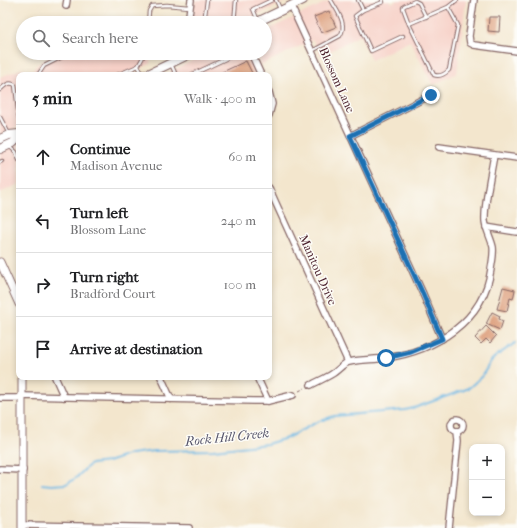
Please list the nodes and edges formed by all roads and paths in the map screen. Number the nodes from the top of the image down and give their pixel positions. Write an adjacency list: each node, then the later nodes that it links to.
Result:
1 (191, 0): 14 (street)
2 (207, 0): 19 (lane)
3 (236, 0): 20 (lane)
4 (272, 0): 21 (lane)
5 (276, 0): 16 (lane)
6 (302, 0): 12 (main road)
7 (332, 0): 26 (lane)
8 (358, 0): 15 (lane)
9 (382, 0): 15 (lane)
10 (457, 0): 13 (lane)
11 (474, 0): 27 (street)
12 (291, 6): 16 (main road); 26 (street, Blossom Lane)
13 (448, 7): 23 (lane); 24 (lane)
14 (190, 8): 17 (lane); 18 (street)
15 (363, 10): 25 (lane)
16 (281, 11): 22 (main road)
17 (149, 16)
18 (189, 16)
19 (205, 16)
20 (235, 16)
21 (255, 16)
22 (270, 16)
23 (426, 17): 24 (lane); 24 (lane)
24 (409, 24)
25 (403, 36)
26 (312, 51): 48 (street, Blossom Lane)
27 (517, 51)
28 (56, 60): 35 (lane)
29 (141, 60): 34 (lane)
30 (177, 60): 33 (main road)
31 (220, 60): 40 (lane)
32 (254, 60): 41 (street)
33 (171, 63): 38 (main road); 39 (lane)
34 (138, 66): 36 (lane); 37 (lane)
35 (40, 72)
36 (124, 72)
37 (141, 72)
38 (152, 72)
39 (175, 72)
40 (197, 72)
41 (260, 72)
42 (0, 90): 43 (lane)
43 (16, 93)
44 (431, 95): 48 (street)
45 (0, 117): 46 (lane)
46 (9, 134): 47 (main road); 49 (main road)
47 (16, 134)
48 (350, 136): 62 (street, Blossom Lane)
49 (0, 139)
50 (16, 139): 51 (main road)
51 (9, 145): 53 (main road); 54 (lane)
52 (439, 147): 55 (street)
53 (0, 150)
54 (16, 150)
55 (494, 155): 56 (street); 58 (street)
56 (517, 158)
57 (272, 195): 63 (street, Manitou Drive)
58 (486, 227): 59 (street); 62 (street)
59 (517, 232)
60 (0, 262): 61 (main road)
61 (16, 297)
62 (442, 339): 63 (street)
63 (348, 362): 68 (street)
64 (22, 380): 70 (main road)
65 (56, 380): 71 (street)
66 (162, 380): 73 (street)
67 (258, 380): 74 (street)
68 (311, 385): 69 (path)
69 (293, 395): 74 (street)
70 (22, 396): 71 (street); 72 (street); 77 (main road)
71 (64, 397): 73 (street)
72 (0, 398)
73 (171, 399): 74 (street)
74 (268, 401)
75 (457, 431): 80 (street)
76 (0, 469): 77 (street)
77 (23, 470): 78 (main road)
78 (22, 527): 79 (street)
79 (189, 528)
80 (450, 528)

